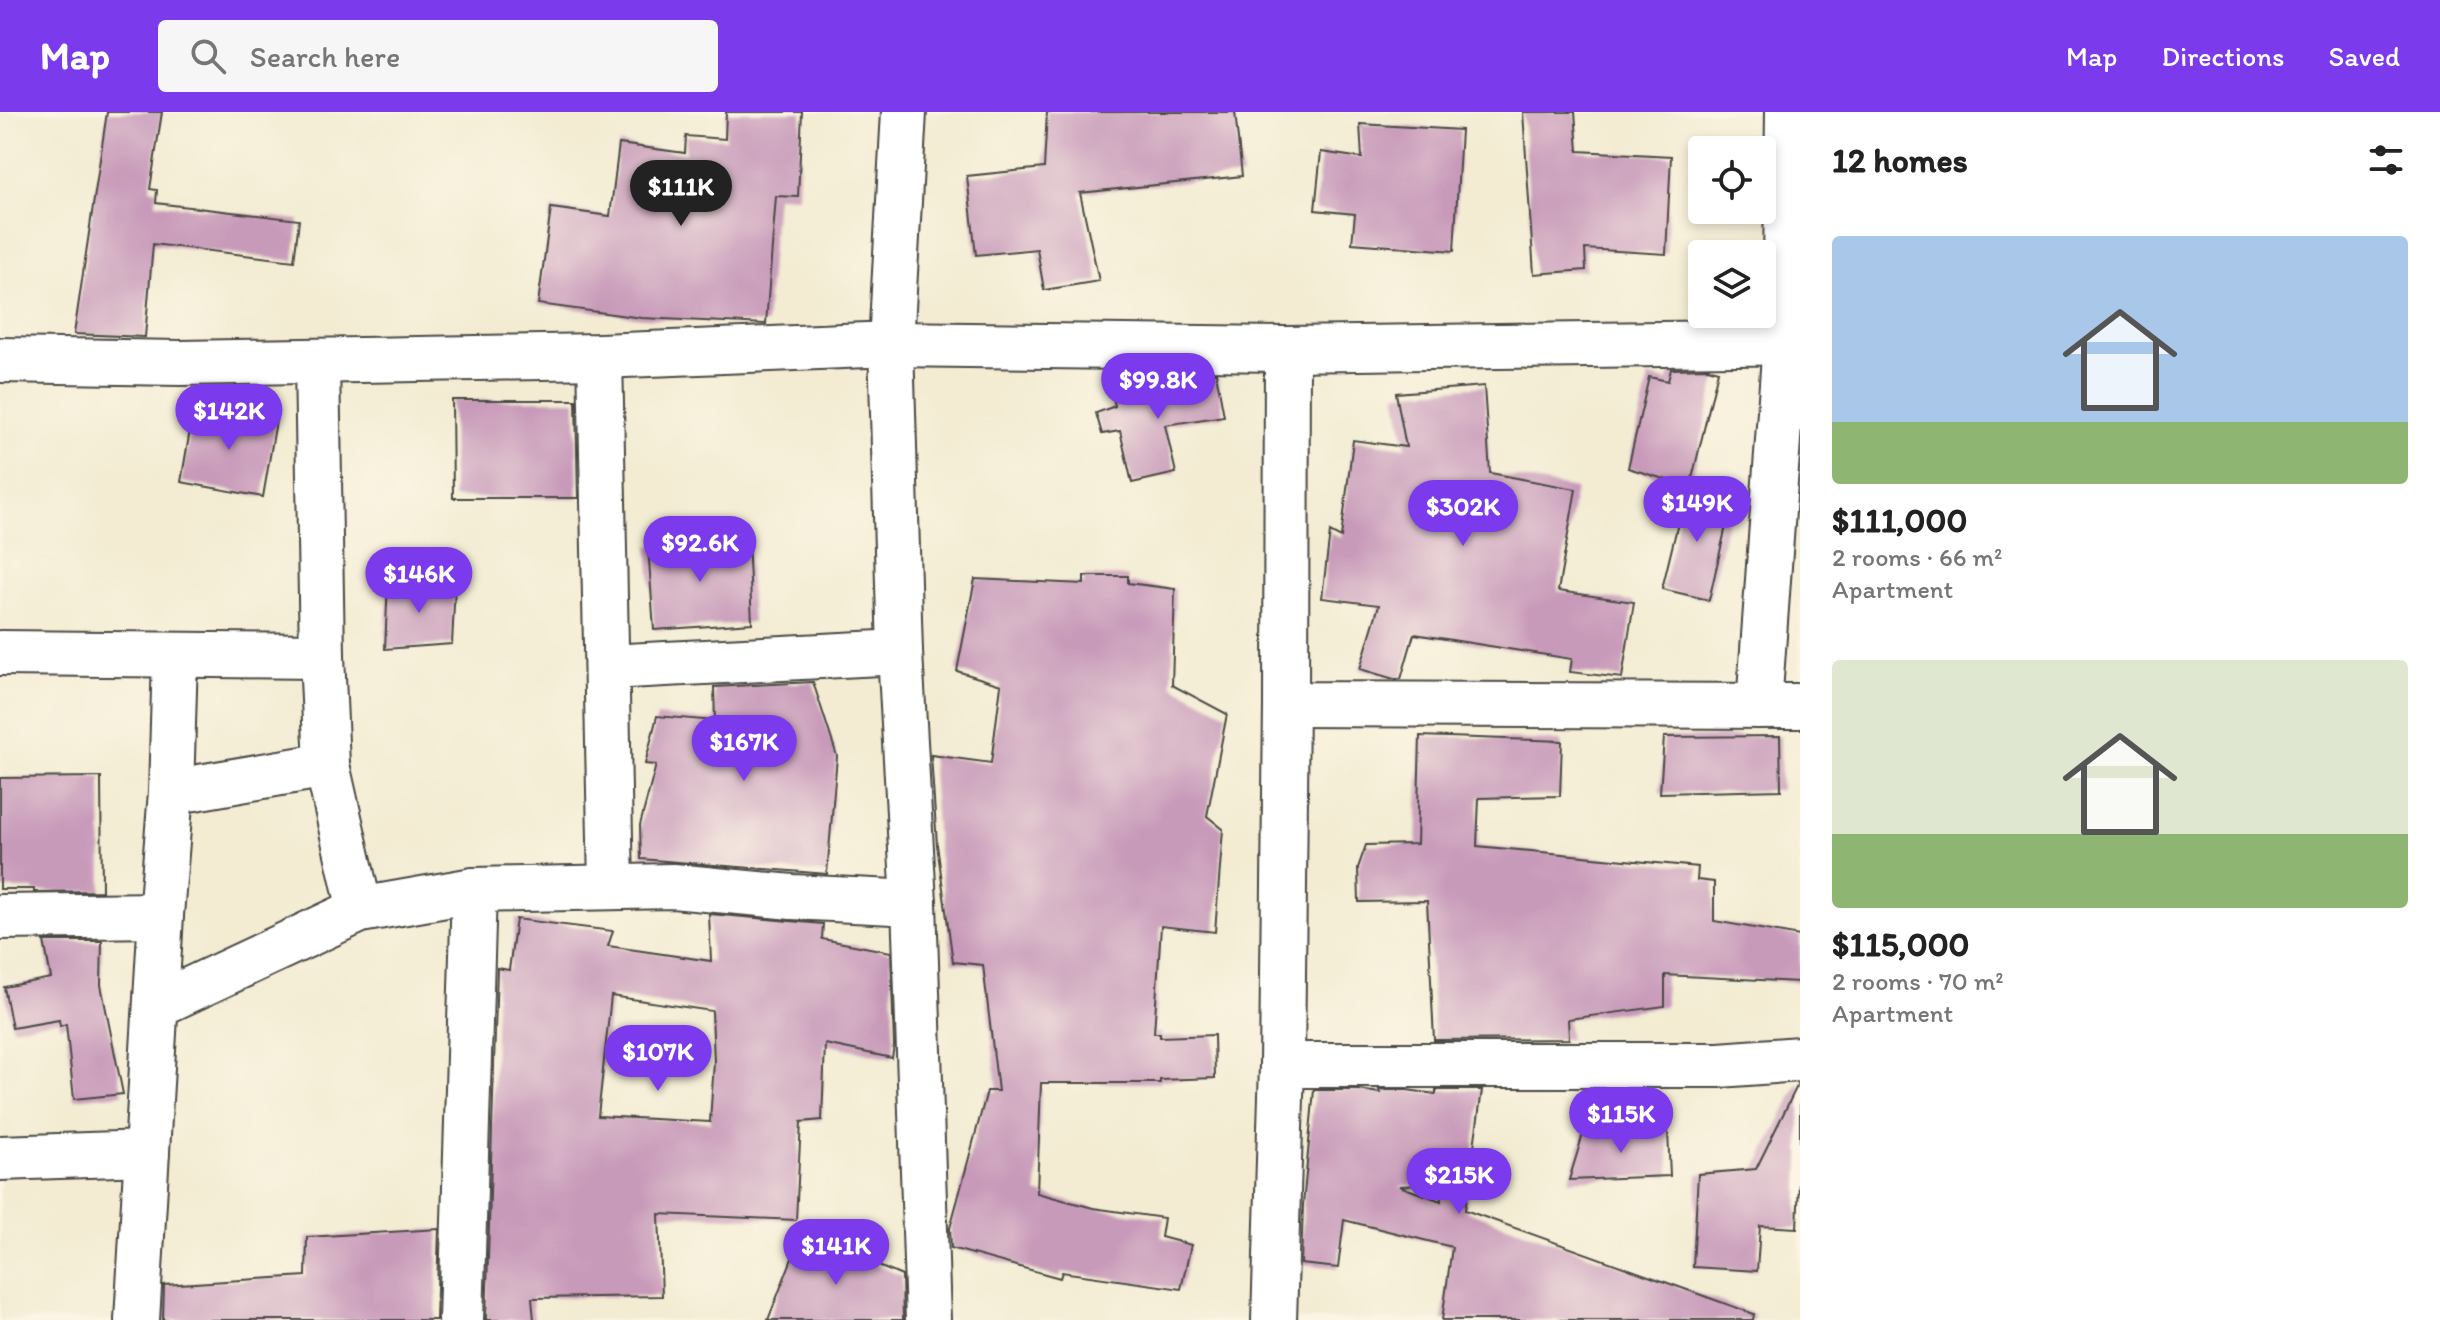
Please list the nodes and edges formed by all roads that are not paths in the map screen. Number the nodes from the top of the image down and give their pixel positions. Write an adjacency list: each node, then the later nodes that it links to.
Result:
1 (904, 112): 4 (street)
2 (1788, 112): 3 (street)
3 (1792, 342): 5 (street); 15 (street)
4 (891, 344): 5 (street); 6 (street); 9 (street)
5 (1287, 349): 14 (street)
6 (600, 356): 8 (street); 13 (street)
7 (0, 360): 8 (street)
8 (317, 361): 12 (street)
9 (900, 652): 13 (street); 20 (street)
10 (0, 653): 11 (street)
11 (175, 656): 12 (street); 17 (street)
12 (322, 656): 16 (street)
13 (607, 667): 18 (street)
14 (1286, 704): 15 (street); 26 (street)
15 (1780, 706)
16 (327, 765): 17 (street); 21 (street)
17 (171, 792): 22 (street)
18 (611, 887): 19 (street); 20 (street)
19 (474, 890): 21 (street); 30 (street)
20 (914, 903): 31 (street)
21 (360, 910): 24 (street)
22 (161, 915): 23 (street); 24 (street)
23 (0, 917)
24 (157, 1005): 27 (street)
25 (1800, 1059): 26 (street)
26 (1282, 1065): 32 (street)
27 (147, 1153): 28 (street); 29 (street)
28 (0, 1158)
29 (137, 1320)
30 (461, 1320)
31 (928, 1320)
32 (1274, 1320)

